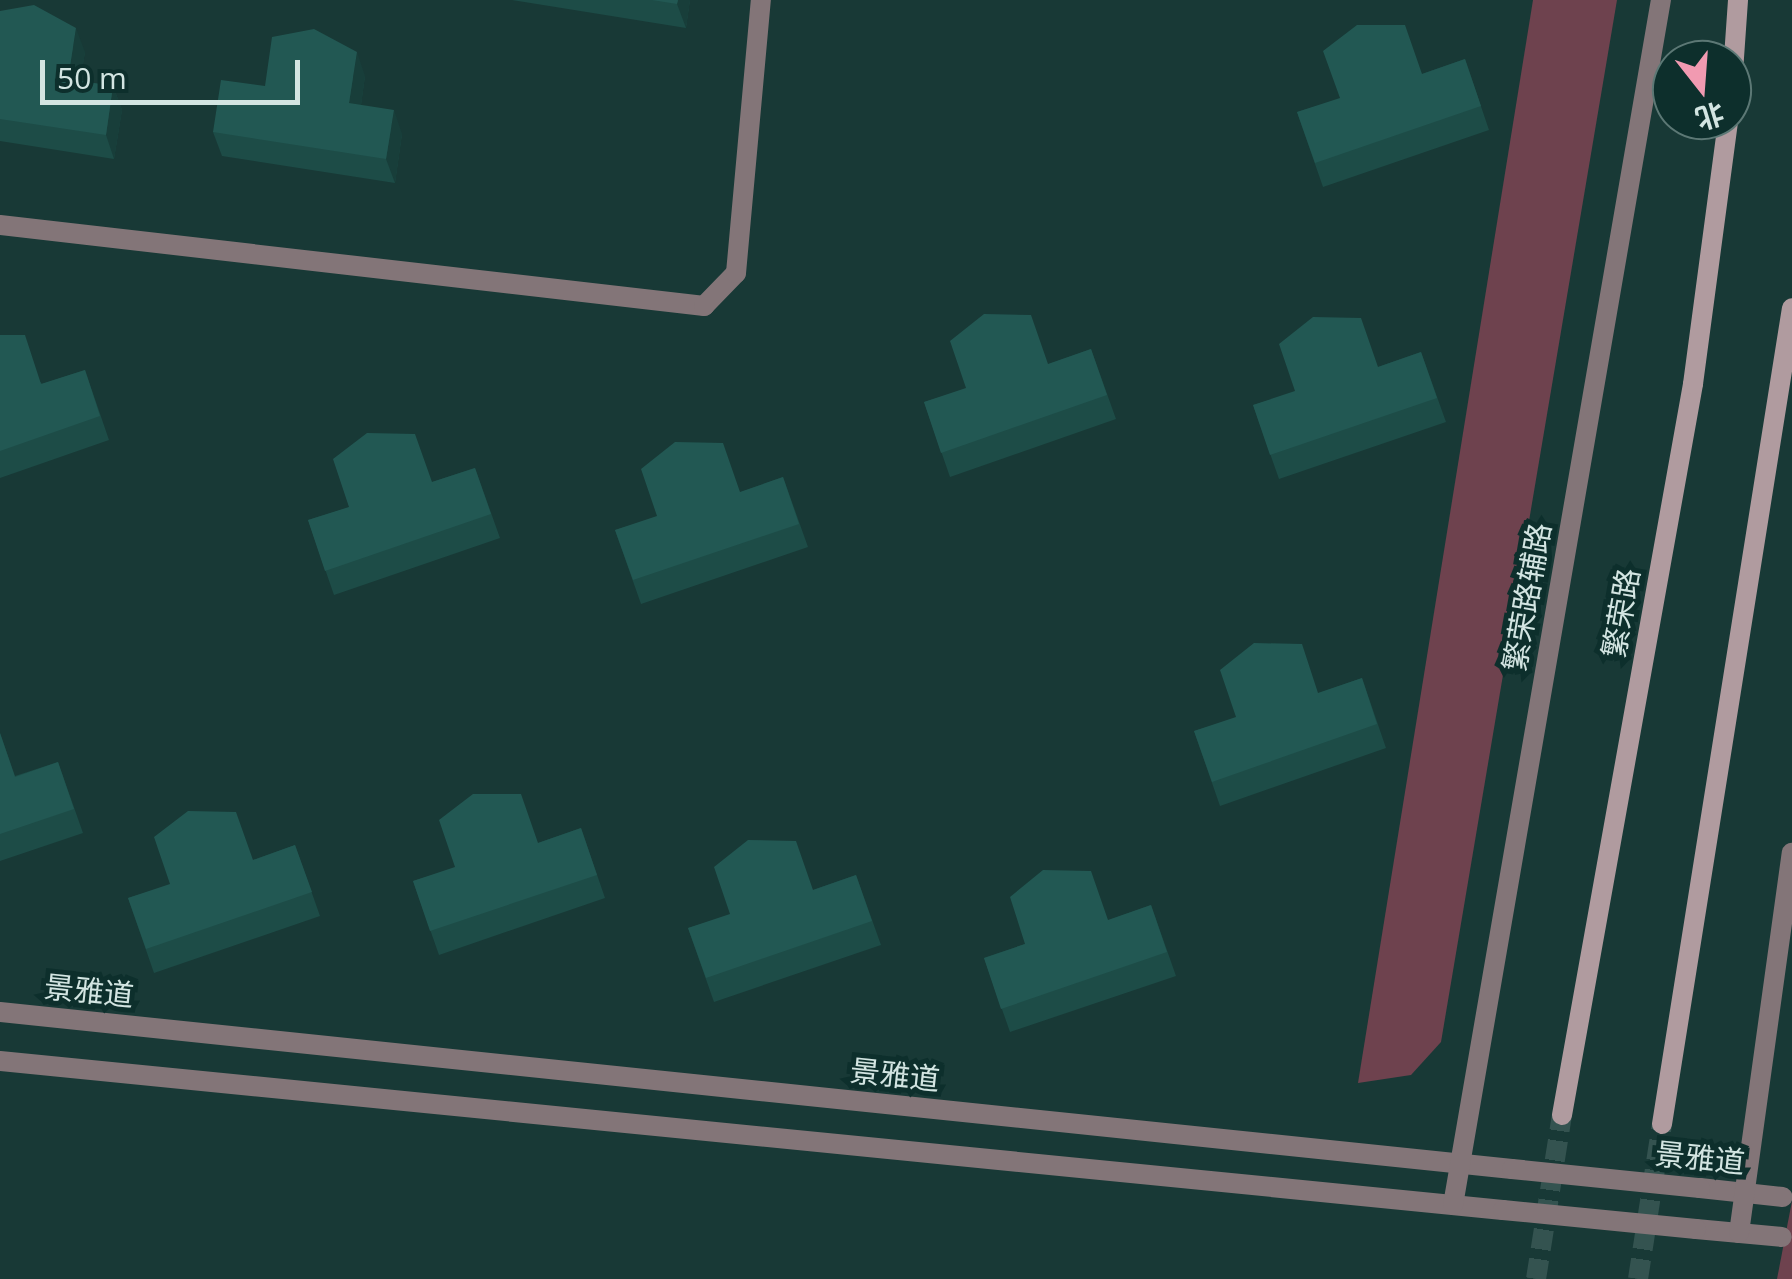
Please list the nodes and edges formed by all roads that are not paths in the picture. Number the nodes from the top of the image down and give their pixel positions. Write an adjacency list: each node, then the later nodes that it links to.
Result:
1 (761, 0): 6 (street)
2 (1661, 0): 13 (street, 繁荣路辅路)
3 (1738, 0): 4 (main road)
4 (1735, 40)
5 (1725, 140): 11 (main road, 繁荣路)
6 (0, 225)
7 (1792, 308): 12 (main road)
8 (1792, 853): 14 (street)
9 (0, 1012): 13 (street, 景雅道)
10 (0, 1061): 16 (street)
11 (1562, 1115)
12 (1662, 1124)
13 (1460, 1164): 14 (street, 景雅道, bridge); 16 (street, 繁荣路辅路)
14 (1746, 1193): 15 (street, 景雅道); 17 (street)
15 (1784, 1196)
16 (1453, 1205): 17 (street, bridge)
17 (1739, 1233): 18 (street)
18 (1782, 1237)

